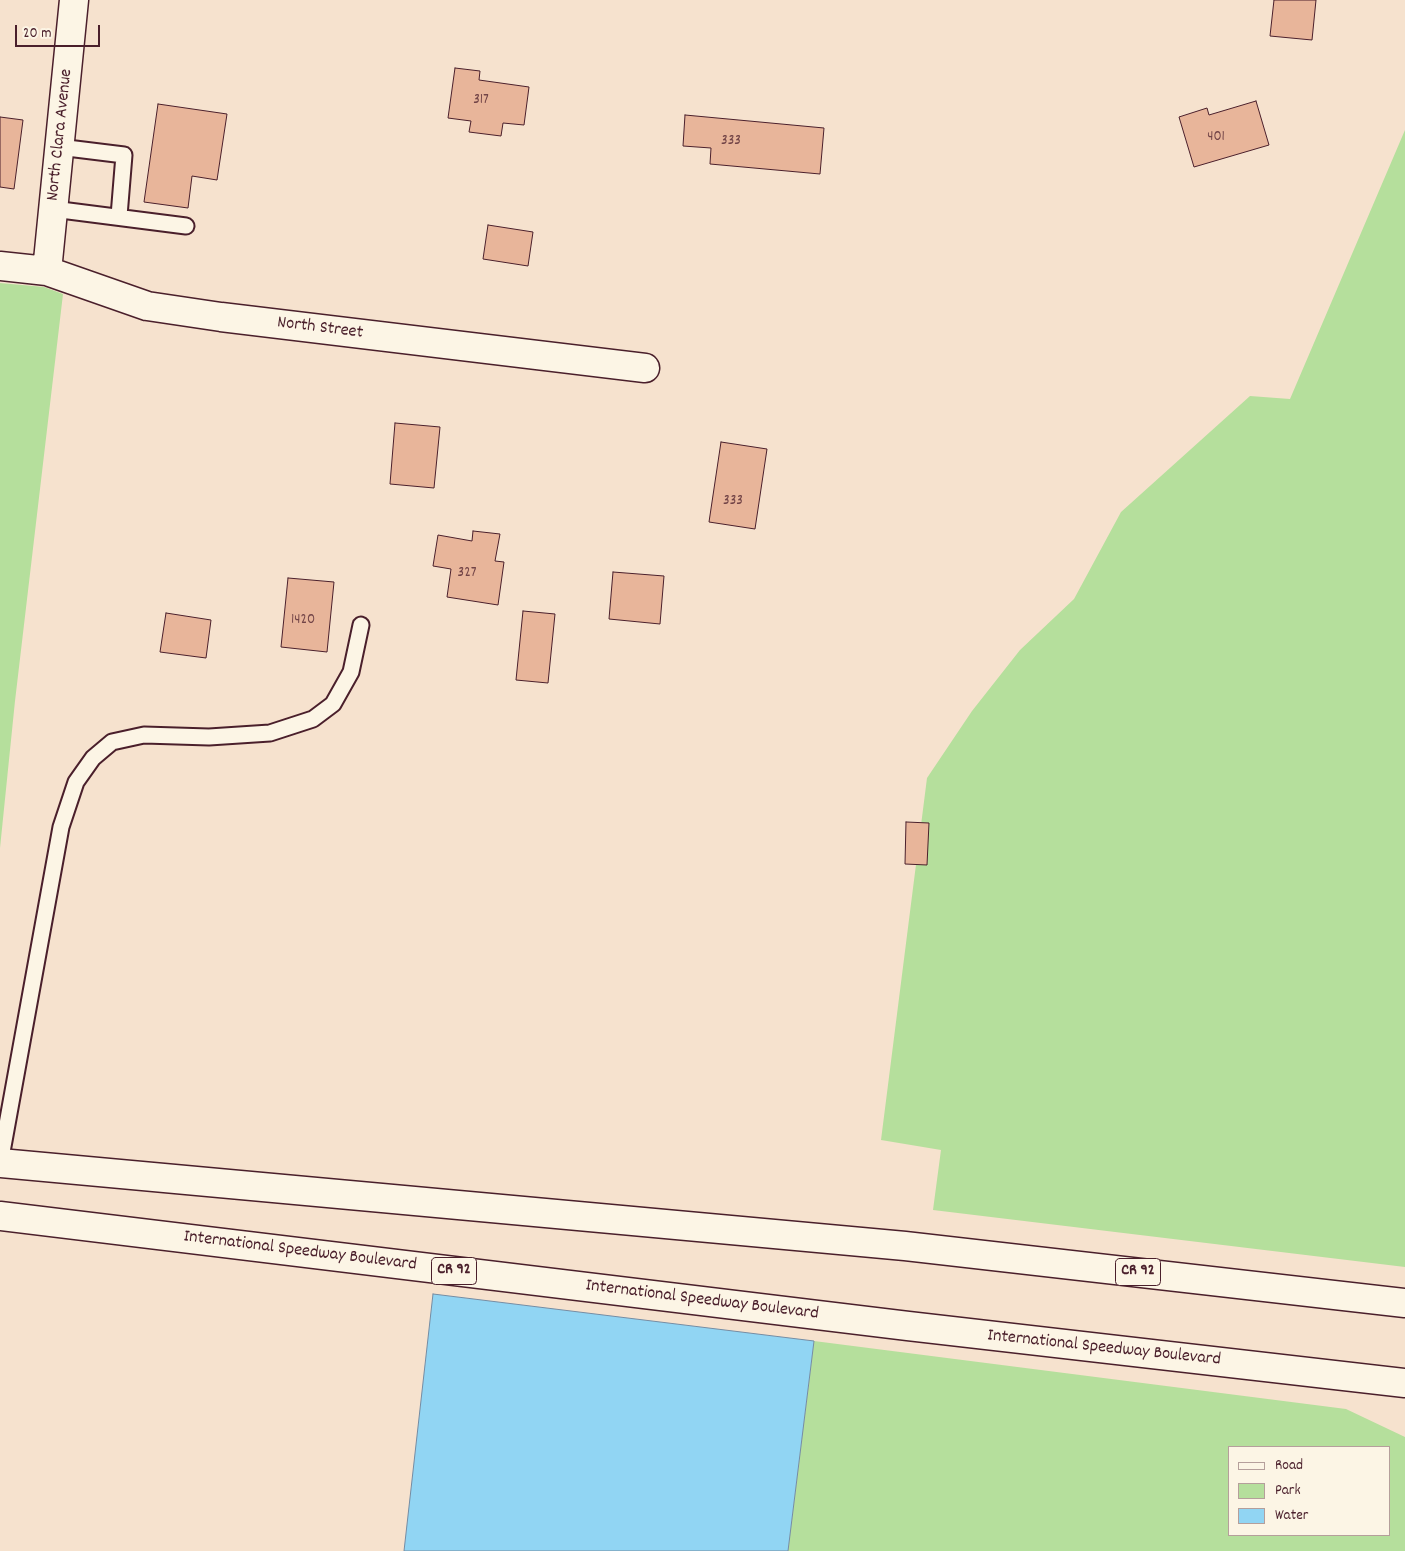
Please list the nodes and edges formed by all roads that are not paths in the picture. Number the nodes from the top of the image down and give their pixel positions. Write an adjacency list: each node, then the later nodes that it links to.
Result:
1 (74, 0): 2 (main road, North Clara Avenue)
2 (59, 147): 3 (main road, North Clara Avenue); 4 (lane)
3 (53, 209): 4 (lane); 7 (main road, North Clara Avenue)
4 (119, 216): 5 (lane)
5 (186, 226)
6 (0, 266): 7 (main road, North Street)
7 (47, 271): 8 (main road, North Street)
8 (645, 368)
9 (361, 625): 10 (lane)
10 (0, 1163): 12 (main road, CR 92)
11 (0, 1216): 13 (main road, International Speedway Boulevard / CR 92)
12 (1405, 1303)
13 (1405, 1383)

